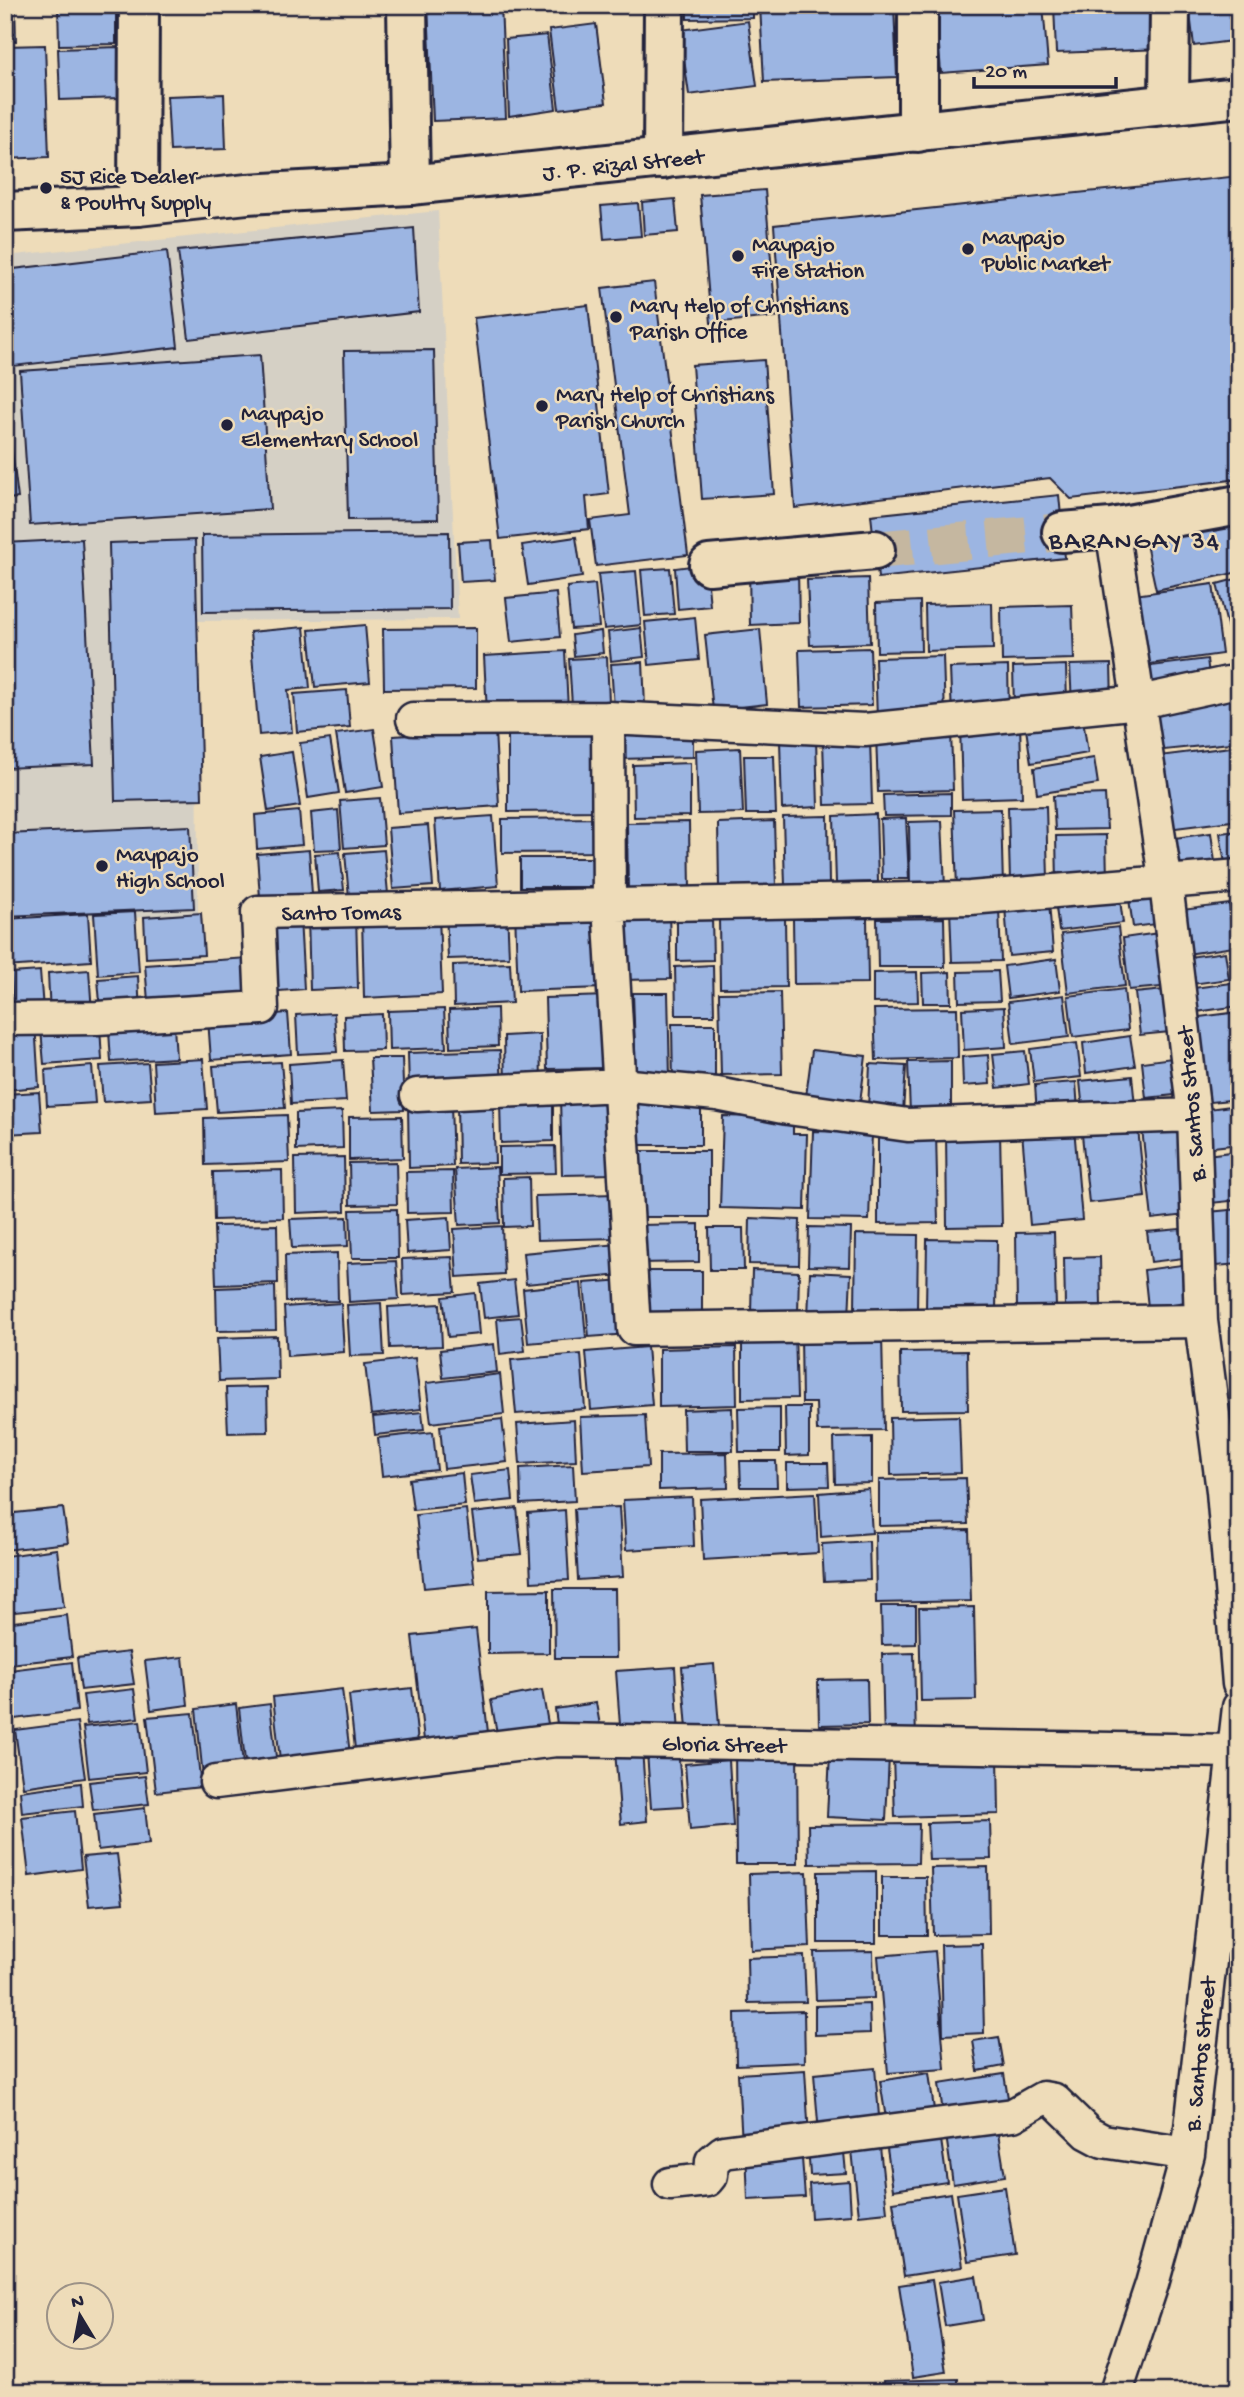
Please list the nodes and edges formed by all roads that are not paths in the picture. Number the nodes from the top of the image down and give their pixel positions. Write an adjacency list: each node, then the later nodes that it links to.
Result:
1 (139, 5): 11 (street)
2 (407, 5): 10 (street)
3 (664, 5): 9 (street)
4 (918, 5): 8 (street)
5 (1170, 5): 7 (street)
6 (1239, 97): 7 (street, J. P. Rizal Street)
7 (1169, 103): 8 (street, J. P. Rizal Street)
8 (918, 132): 9 (street, J. P. Rizal Street)
9 (663, 159): 10 (street, J. P. Rizal Street)
10 (410, 185): 11 (street, J. P. Rizal Street)
11 (138, 206): 12 (street, J. P. Rizal Street)
12 (5, 212)
13 (1239, 505): 14 (street)
14 (1112, 528): 15 (street); 19 (street, B. Santos Street)
15 (1062, 532)
16 (875, 550): 17 (street)
17 (709, 565)
18 (1228, 683): 19 (street)
19 (1140, 702): 20 (street); 23 (street, B. Santos Street)
20 (608, 718): 21 (street); 24 (street)
21 (413, 719)
22 (1239, 876): 23 (street)
23 (1166, 884): 24 (street); 28 (street, B. Santos Street)
24 (609, 905): 25 (street, Santo Tomas); 26 (street)
25 (5, 1019)
26 (620, 1085): 27 (street); 28 (street); 29 (street)
27 (417, 1096)
28 (1195, 1115): 29 (street, B. Santos Street)
29 (1201, 1321): 30 (street, B. Santos Street)
30 (1239, 1684)
31 (1239, 1707): 32 (street, B. Santos Street)
32 (1234, 1751): 33 (street, Gloria Street); 34 (street, B. Santos Street)
33 (216, 1782)
34 (1188, 2154): 35 (street); 36 (street, B. Santos Street)
35 (670, 2184)
36 (1116, 2392)

